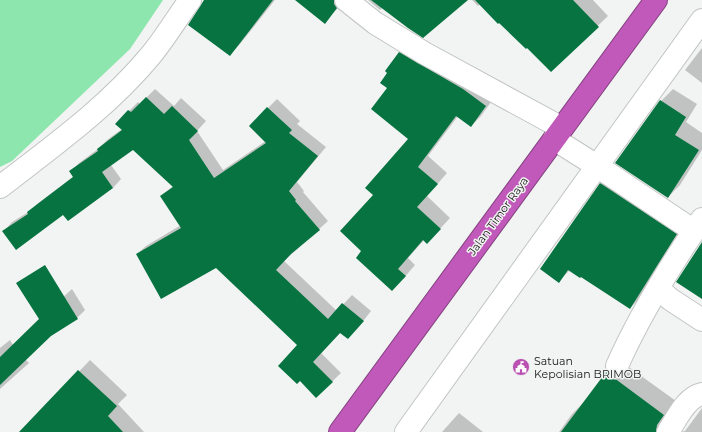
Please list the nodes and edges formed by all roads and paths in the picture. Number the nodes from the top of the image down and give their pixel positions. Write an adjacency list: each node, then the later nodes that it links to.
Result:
1 (190, 0): 7 (street)
2 (346, 0): 5 (street)
3 (656, 0): 5 (highway, Jalan Timor Raya)
4 (702, 20): 6 (street)
5 (558, 134): 6 (street); 13 (highway, Jalan Timor Raya)
6 (597, 166): 8 (street); 14 (street)
7 (0, 187)
8 (698, 225): 9 (street)
9 (658, 288): 10 (street); 11 (street)
10 (702, 320)
11 (617, 366)
12 (702, 394): 15 (street)
13 (340, 432)
14 (406, 432)
15 (668, 432)

